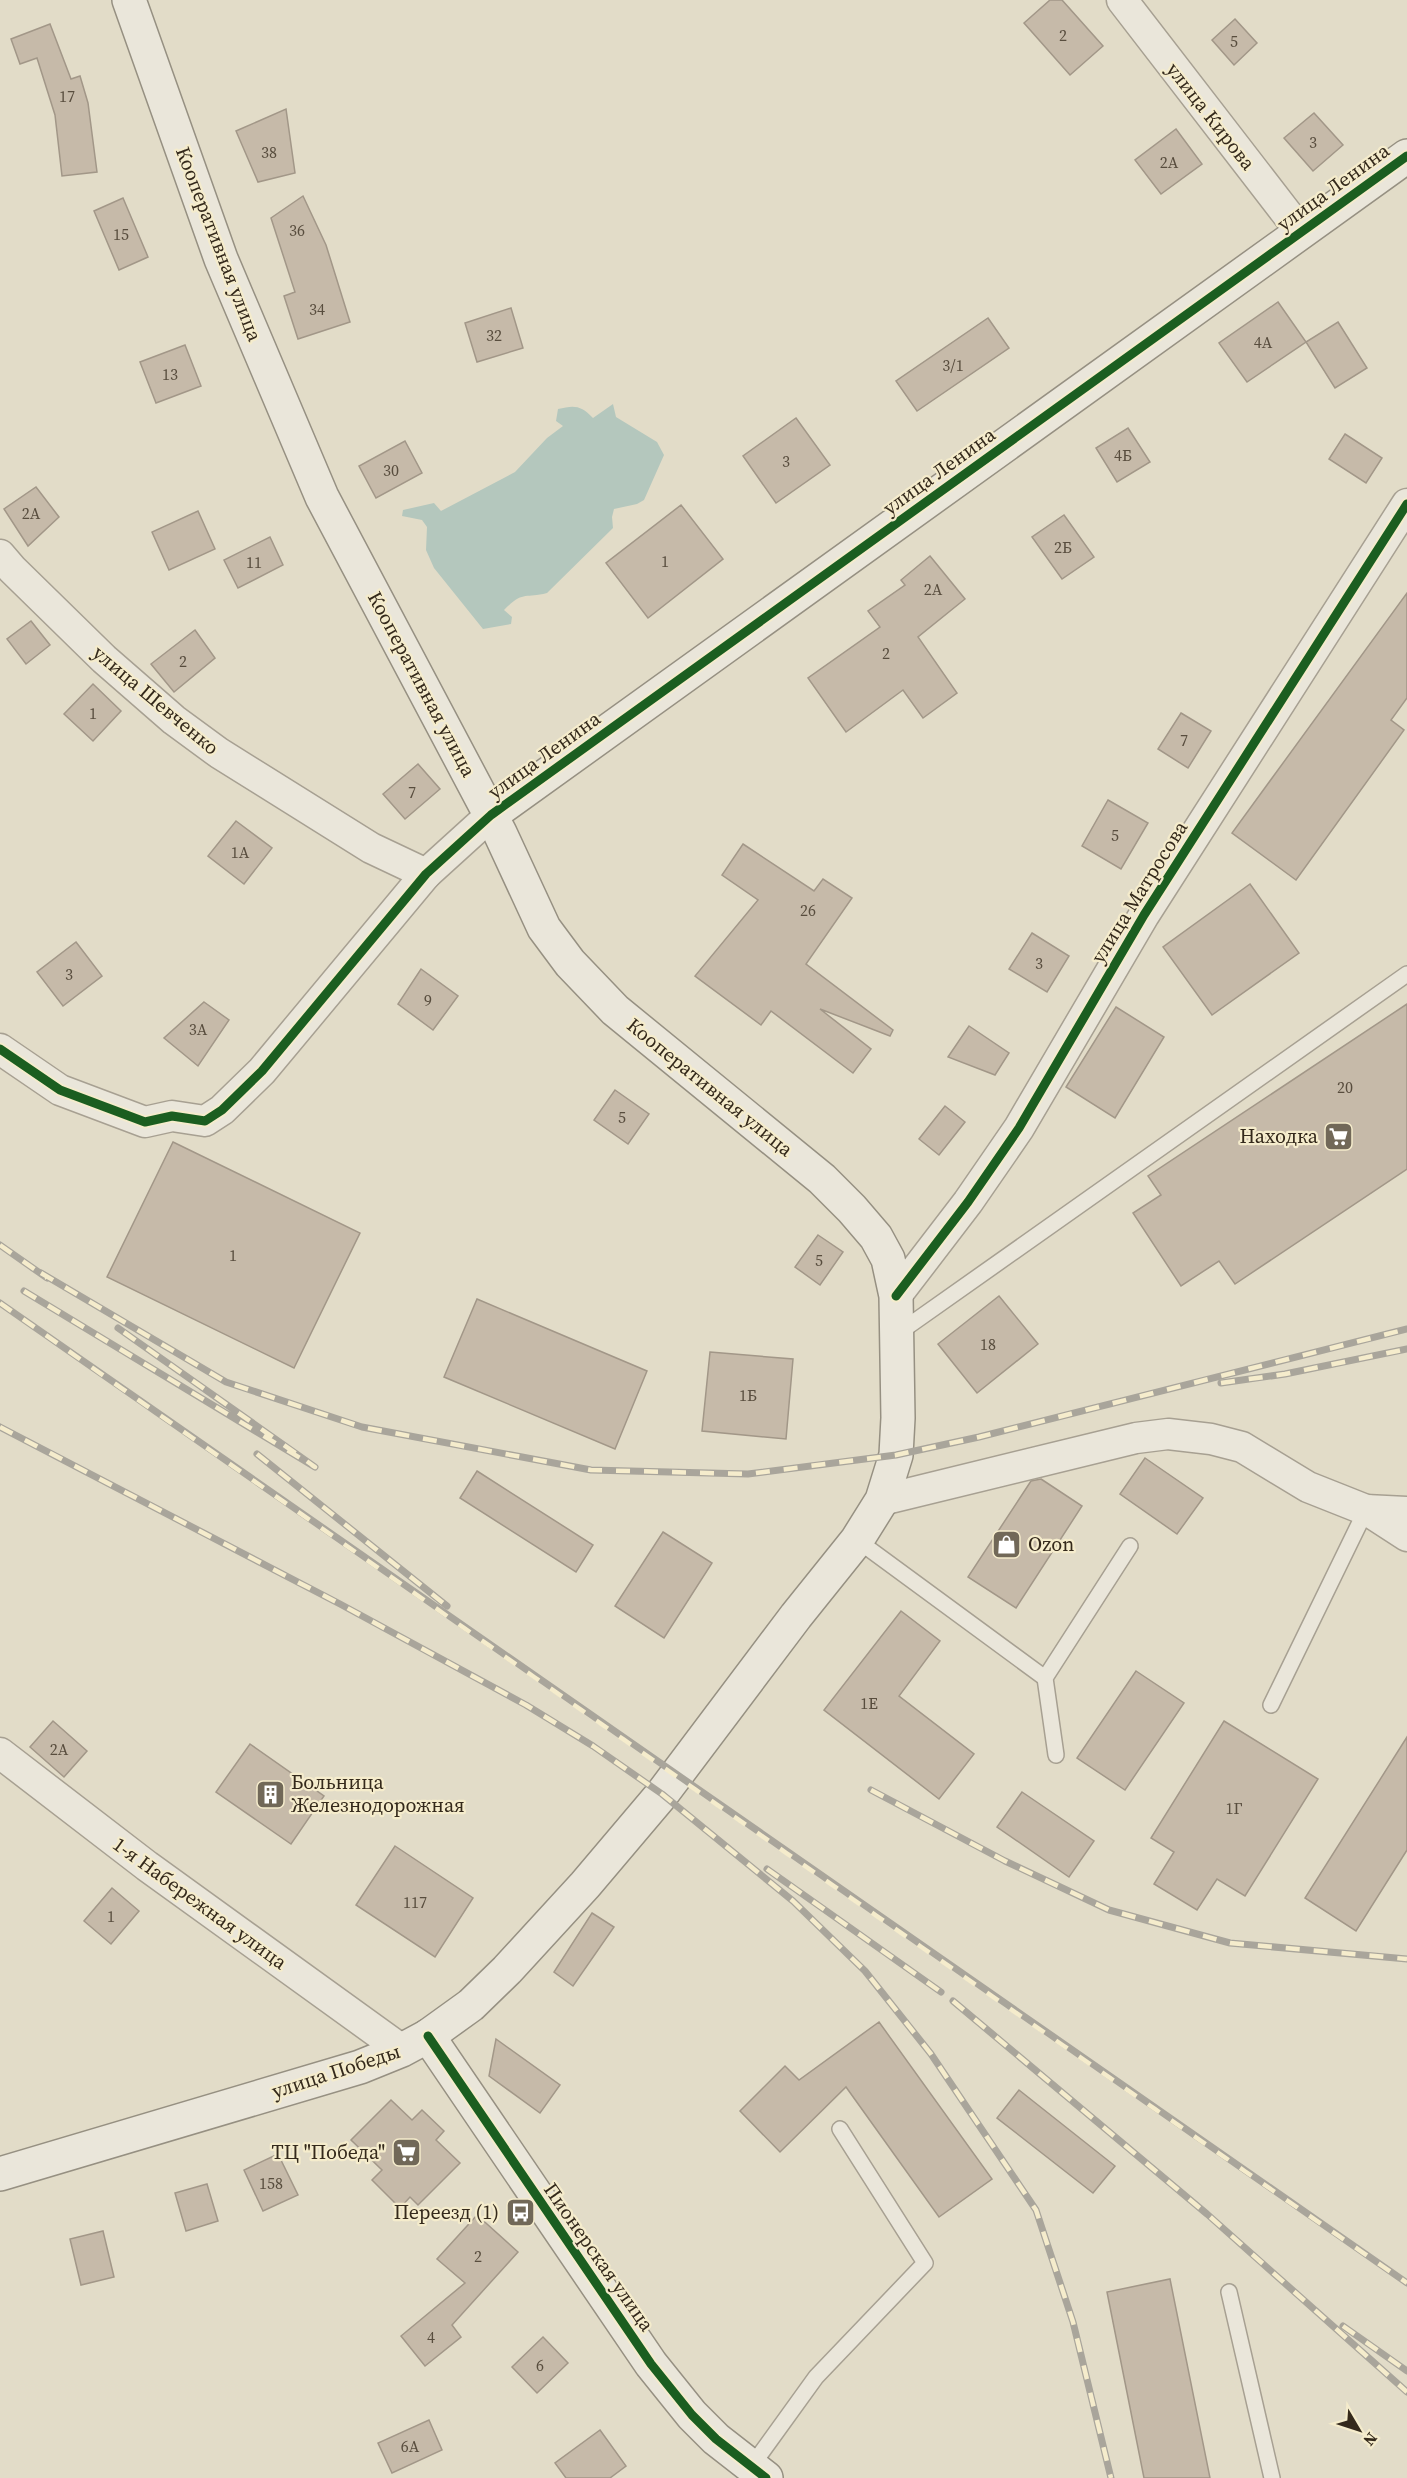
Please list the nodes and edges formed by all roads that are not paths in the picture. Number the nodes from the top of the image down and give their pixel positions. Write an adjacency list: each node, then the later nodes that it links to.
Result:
1 (129, 0): 7 (main road, Кооперативная улица)
2 (1122, 0): 4 (street, улица Кирова)
3 (1407, 156): 4 (main road, улица Ленина)
4 (1301, 232): 7 (main road, улица Ленина)
5 (1407, 504): 11 (street, улица Матросова)
6 (0, 555): 8 (street, улица Шевченко)
7 (491, 815): 8 (street); 11 (main road, Кооперативная улица)
8 (426, 874): 10 (street)
9 (1407, 974): 12 (lane)
10 (0, 1049)
11 (896, 1296): 12 (main road, Кооперативная улица)
12 (897, 1334): 13 (main road, Кооперативная улица)
13 (882, 1500): 14 (street); 17 (main road, Кооперативная улица)
14 (1366, 1510): 15 (street); 16 (street); 20 (lane)
15 (1407, 1512)
16 (1407, 1536)
17 (857, 1540): 19 (lane); 23 (main road, Кооперативная улица)
18 (1130, 1546): 19 (lane)
19 (1045, 1678): 22 (lane)
20 (1271, 1706)
21 (0, 1753): 24 (street, 1-я Набережная улица)
22 (1056, 1755)
23 (585, 1885): 24 (main road, улица Победы)
24 (415, 2043): 26 (main road, улица Победы); 28 (main road, Пионерская улица)
25 (840, 2129): 28 (lane)
26 (0, 2174)
27 (1229, 2292): 29 (lane)
28 (758, 2472)
29 (1272, 2478)

